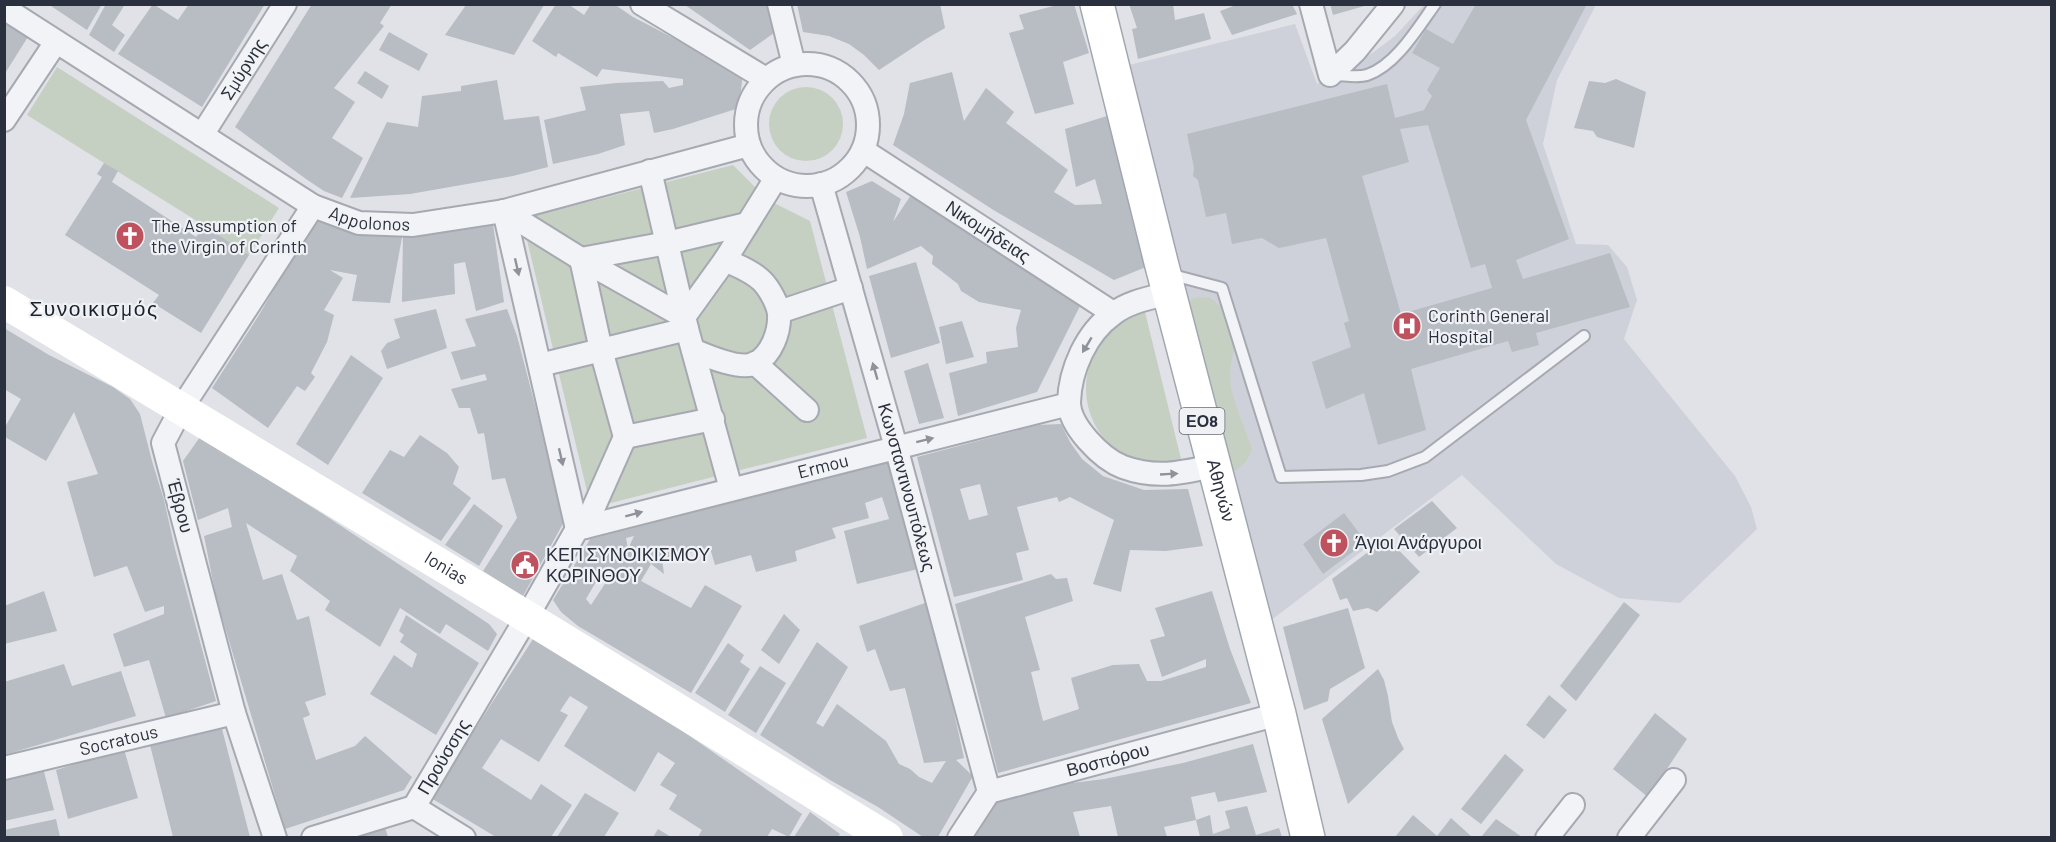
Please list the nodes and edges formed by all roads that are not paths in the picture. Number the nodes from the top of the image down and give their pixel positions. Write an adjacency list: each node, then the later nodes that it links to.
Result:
1 (285, 4): 14 (street, Σμύρνης)
2 (642, 4): 12 (street)
3 (779, 4): 10 (street)
4 (1097, 4): 26 (main road, Αθηνών / ΕΟ8)
5 (1311, 4): 11 (street)
6 (1392, 4): 11 (street)
7 (1435, 4): 11 (lane)
8 (4, 8): 9 (street, Appolonos)
9 (56, 42): 13 (street); 14 (street, Appolonos)
10 (794, 65): 12 (street); 16 (street)
11 (1330, 75)
12 (766, 79): 15 (street)
13 (4, 120)
14 (202, 135): 20 (street, Appolonos)
15 (749, 145): 17 (street, Appolonos); 18 (street)
16 (864, 151): 19 (street); 30 (street, Νικομήδειας)
17 (650, 171): 21 (street, Appolonos); 23 (street)
18 (776, 178): 19 (street); 22 (street)
19 (821, 184): 27 (street, Κωνσταντινουπόλεως)
20 (313, 206): 21 (street, Appolonos); 37 (street, Έβρου)
21 (504, 210): 24 (street); 35 (street, one-way to 35)
22 (747, 224): 23 (street); 25 (street)
23 (667, 243): 24 (street); 31 (street)
24 (581, 259): 31 (street); 33 (street)
25 (726, 260): 29 (street); 31 (street)
26 (1166, 283): 30 (street); 32 (lane); 42 (main road, Αθηνών / ΕΟ8)
27 (851, 288): 29 (street); 41 (street, Κωνσταντινουπόλεως, one-way to 27)
28 (4, 302): 37 (street, Ionias)
29 (779, 312): 34 (street)
30 (1113, 313): 36 (street, one-way to 36)
31 (688, 332): 33 (street); 34 (street); 39 (street)
32 (1584, 336)
33 (601, 350): 35 (street); 40 (street)
34 (755, 363): 38 (street)
35 (540, 364): 44 (street, one-way to 44)
36 (1069, 405): 41 (street, Ermou, one-way to 36); 42 (street, one-way to 42)
37 (182, 409): 45 (street, Ionias); 46 (street, Έβρου)
38 (807, 410)
39 (713, 419): 40 (street); 43 (street)
40 (625, 437): 44 (street, Προύσσης)
41 (896, 447): 43 (street, Ermou); 50 (street, Κωνσταντινουπόλεως)
42 (1213, 466): 47 (main road, Αθηνών / ΕΟ8)
43 (731, 489): 44 (street, Ermou, one-way to 43)
44 (581, 528): 45 (street, Προύσσης)
45 (527, 617): 52 (street, Προύσσης); 56 (street, Ionias)
46 (234, 713): 48 (street, Socratous); 53 (street, Έβρου)
47 (1279, 714): 50 (street, Βοσπόρου); 58 (main road, Αθηνών / ΕΟ8)
48 (4, 768)
49 (1674, 780): 60 (street)
50 (989, 792): 57 (street)
51 (1573, 805): 59 (street)
52 (414, 807): 54 (street, Προύσσης); 55 (street)
53 (274, 837)
54 (313, 837)
55 (464, 837)
56 (887, 837)
57 (959, 837)
58 (1308, 837)
59 (1547, 837)
60 (1629, 837)

